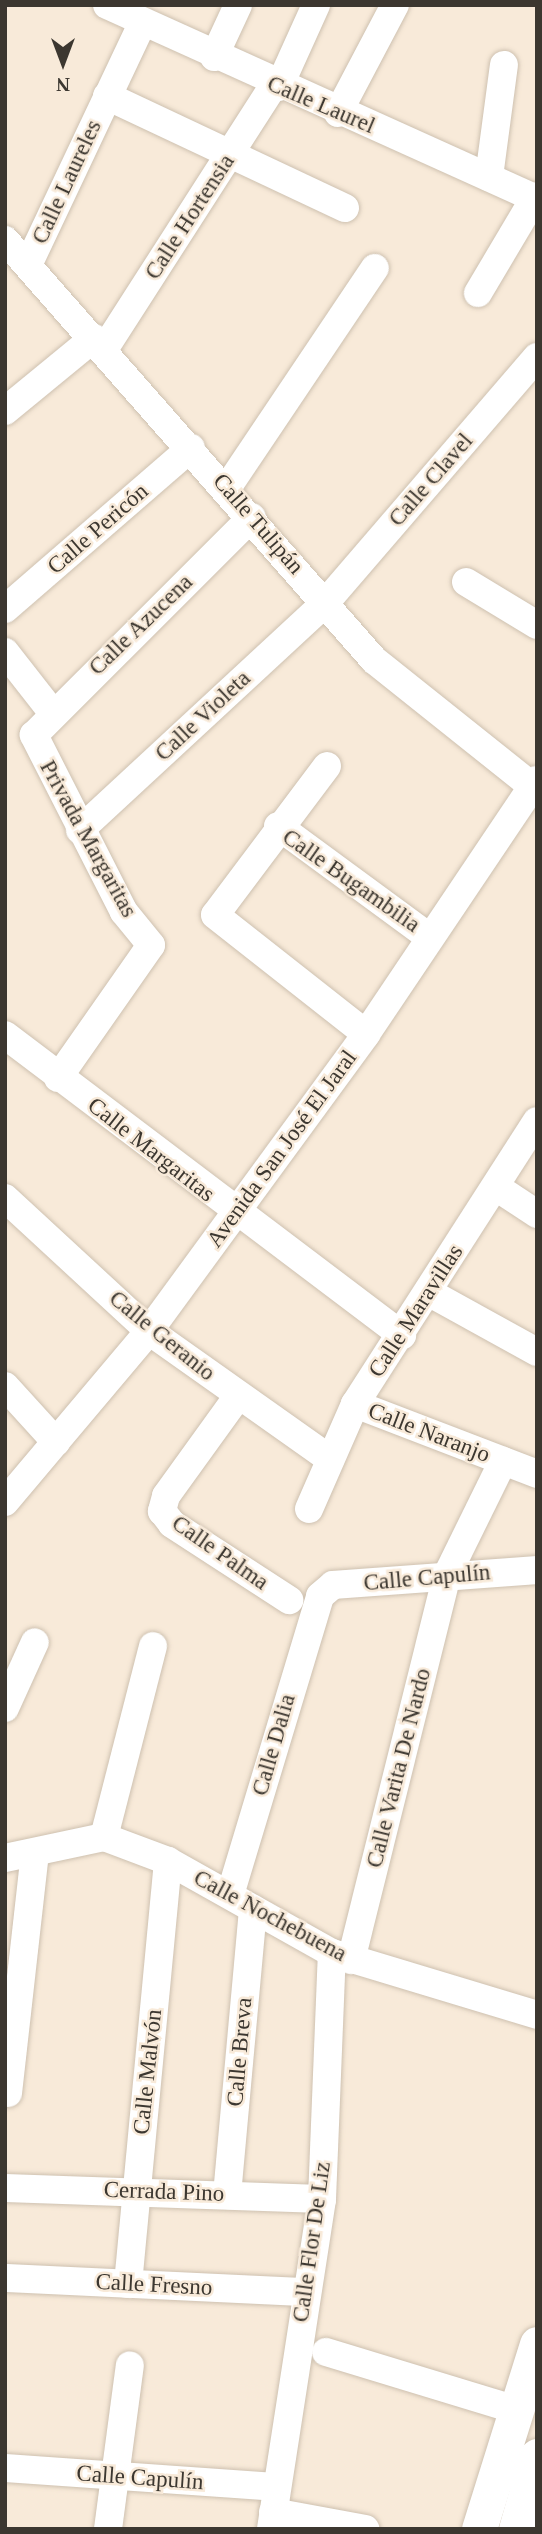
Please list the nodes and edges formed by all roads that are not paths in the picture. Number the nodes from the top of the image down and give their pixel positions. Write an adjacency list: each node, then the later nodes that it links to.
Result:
1 (107, 5): 5 (street, Calle Laurel)
2 (238, 5): 6 (street)
3 (316, 5): 8 (street, Calle Hortensia)
4 (395, 5): 10 (street)
5 (142, 24): 6 (street, Calle Laurel); 9 (street, Calle Laureles)
6 (214, 57): 8 (street, Calle Laurel)
7 (504, 65): 12 (street)
8 (276, 86): 10 (street, Calle Laurel); 11 (street, Calle Hortensia)
9 (107, 96): 11 (street); 16 (street, Calle Laureles)
10 (338, 113): 12 (street, Calle Laurel)
11 (232, 153): 14 (street); 19 (street, Calle Hortensia)
12 (489, 177): 13 (street, Calle Laurel)
13 (536, 198): 18 (street)
14 (345, 208)
15 (5, 240): 16 (street, Calle Tulipán)
16 (28, 265): 19 (street, Calle Tulipán)
17 (375, 268): 23 (street)
18 (478, 293)
19 (99, 343): 21 (street, Calle Hortensia); 22 (street, Calle Tulipán)
20 (537, 357): 26 (street, Calle Clavel)
21 (5, 411)
22 (191, 449): 23 (street, Calle Tulipán); 27 (street, Calle Pericón)
23 (228, 488): 24 (street, Calle Tulipán)
24 (252, 517): 26 (street, Calle Tulipán); 30 (street, Calle Azucena)
25 (466, 582): 28 (street)
26 (326, 602): 33 (street, Calle Tulipán); 35 (street, Calle Violeta)
27 (5, 609)
28 (537, 625)
29 (5, 652): 30 (street)
30 (52, 712): 31 (street, Calle Azucena)
31 (34, 734): 35 (street, Privada Margaritas)
32 (327, 766): 34 (street)
33 (534, 783): 36 (street, Avenida San José El Jaral)
34 (278, 826): 36 (street, Calle Bugambilia); 37 (street, Calle Bugambilia)
35 (80, 830): 39 (street, Privada Margaritas)
36 (429, 937): 37 (street, Avenida San José El Jaral)
37 (366, 1034): 43 (street, Avenida San José El Jaral)
38 (5, 1035): 39 (street, Calle Margaritas)
39 (58, 1078): 43 (street, Calle Margaritas)
40 (537, 1121): 41 (street, Calle Maravillas)
41 (496, 1187): 44 (street); 45 (street, Calle Maravillas)
42 (5, 1198): 46 (street, Calle Geranio)
43 (234, 1213): 46 (street, Avenida San José El Jaral); 47 (street, Calle Margaritas)
44 (537, 1214)
45 (430, 1293): 47 (street, Calle Maravillas); 48 (street)
46 (149, 1331): 50 (street, Calle Geranio); 52 (street, Avenida San José El Jaral)
47 (402, 1335): 51 (street, Calle Maravillas)
48 (537, 1352)
49 (5, 1386): 52 (street)
50 (238, 1396): 53 (street, Calle Geranio); 61 (street, Calle Palma)
51 (355, 1404): 53 (street, Calle Maravillas); 54 (street, Calle Naranjo)
52 (56, 1442): 56 (street, Avenida San José El Jaral)
53 (330, 1459): 57 (street, Calle Maravillas)
54 (503, 1461): 55 (street, Calle Naranjo); 59 (street, Calle Naranjo)
55 (537, 1474)
56 (5, 1502)
57 (309, 1509)
58 (537, 1570): 59 (street, Calle Capulín)
59 (447, 1575): 60 (street, Calle Capulín); 70 (street, Calle Varita De Nardo)
60 (320, 1596): 69 (street, Calle Dalia)
61 (289, 1600)
62 (35, 1642): 64 (street)
63 (153, 1646): 65 (street)
64 (5, 1708)
65 (104, 1837): 66 (street); 68 (street, Calle Nochebuena)
66 (35, 1854): 67 (street); 72 (street)
67 (5, 1858)
68 (169, 1861): 69 (street, Calle Nochebuena); 74 (street, Calle Malvón)
69 (241, 1902): 70 (street, Calle Nochebuena); 75 (street, Calle Breva)
70 (342, 1957): 71 (street, Calle Nochebuena); 76 (street, Calle Flor De Liz)
71 (537, 2015)
72 (8, 2093)
73 (5, 2188): 74 (street, Cerrada Pino)
74 (137, 2190): 75 (street, Cerrada Pino); 78 (street, Calle Malvón)
75 (228, 2195): 76 (street, Cerrada Pino)
76 (323, 2199): 79 (street, Calle Flor De Liz)
77 (5, 2278): 78 (street, Calle Fresno)
78 (128, 2284): 79 (street, Calle Fresno)
79 (303, 2292): 87 (street, Calle Flor De Liz)
80 (537, 2344): 83 (main road)
81 (326, 2352): 83 (street)
82 (130, 2365): 86 (street)
83 (514, 2409): 90 (main road)
84 (537, 2456): 91 (main road)
85 (5, 2468): 86 (street, Calle Capulín)
86 (116, 2477): 87 (street, Calle Capulín); 88 (street)
87 (273, 2509): 89 (street, Calle Capulín)
88 (108, 2529)
89 (365, 2529)
90 (479, 2529)
91 (516, 2529)

